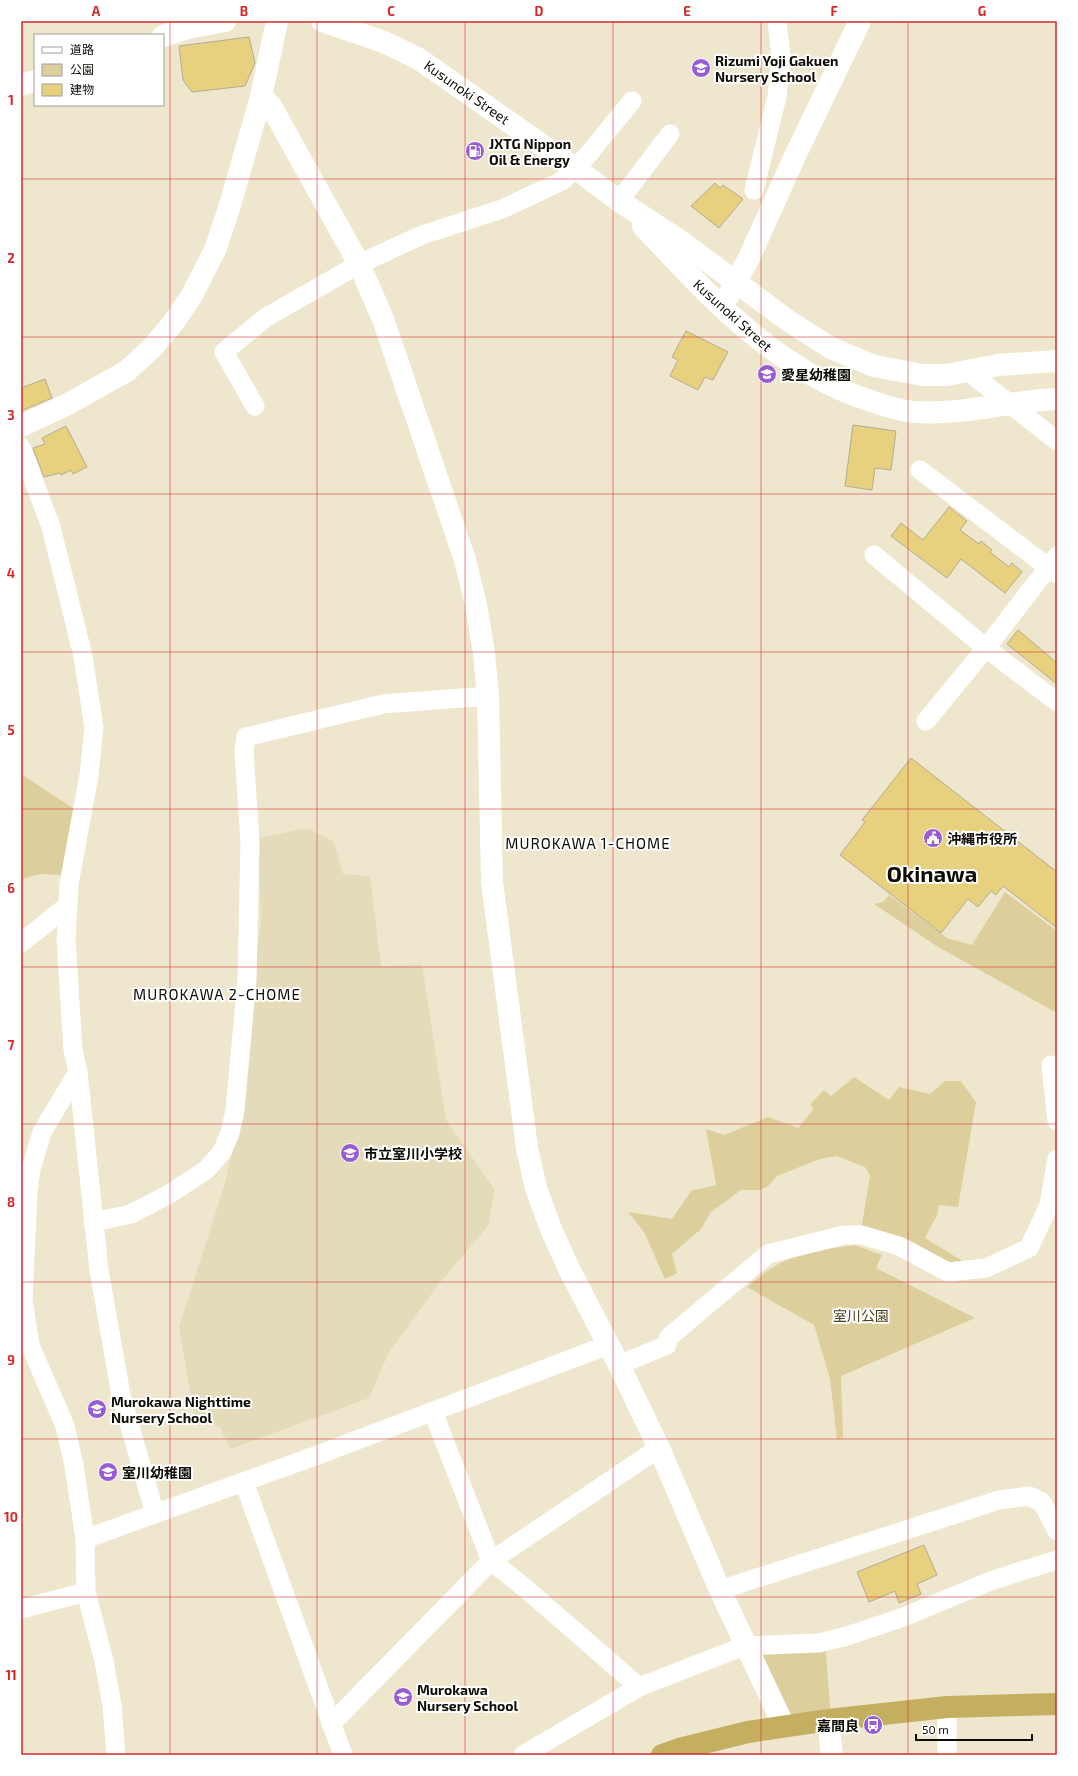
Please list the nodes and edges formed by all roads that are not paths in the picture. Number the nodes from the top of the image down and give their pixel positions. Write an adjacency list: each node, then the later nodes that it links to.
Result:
1 (225, 21): 6 (street)
2 (277, 21): 10 (street)
3 (322, 21): 13 (street, Kusunoki Street)
4 (777, 21): 14 (street)
5 (860, 21): 17 (street)
6 (184, 24): 7 (street)
7 (164, 35)
8 (34, 81): 9 (street)
9 (21, 85)
10 (261, 97): 16 (street); 24 (street)
11 (632, 101): 13 (street)
12 (670, 134): 15 (street)
13 (575, 168): 15 (street, Kusunoki Street); 16 (street)
14 (754, 190)
15 (619, 201): 17 (street, Kusunoki Street); 18 (street, Kusunoki Street)
16 (359, 264): 23 (street); 31 (street)
17 (736, 283): 18 (street); 20 (street, Kusunoki Street)
18 (721, 306): 22 (street, Kusunoki Street)
19 (1057, 361): 20 (street, Kusunoki Street)
20 (969, 372): 22 (street)
21 (1057, 399): 22 (street, Kusunoki Street)
22 (1010, 404): 25 (street)
23 (255, 406)
24 (21, 426)
25 (1057, 441)
26 (21, 448): 34 (street)
27 (920, 470): 29 (street)
28 (874, 555): 30 (street)
29 (1054, 566): 30 (street)
30 (986, 648): 32 (street); 33 (street)
31 (488, 696): 40 (street); 42 (street)
32 (1057, 702)
33 (926, 721)
34 (68, 906): 35 (street); 37 (street)
35 (21, 943)
36 (1051, 1065): 38 (street)
37 (78, 1072): 40 (street); 41 (street)
38 (1057, 1121)
39 (1057, 1159): 43 (street)
40 (94, 1222): 47 (street)
41 (24, 1332): 49 (street)
42 (608, 1345): 43 (street); 44 (street)
43 (619, 1365): 45 (street)
44 (433, 1412): 46 (street); 51 (street)
45 (659, 1448): 51 (street); 52 (street)
46 (244, 1482): 47 (street); 60 (street)
47 (155, 1514): 49 (street)
48 (1057, 1531): 52 (street)
49 (85, 1539): 53 (street)
50 (1057, 1560): 55 (street)
51 (491, 1561): 56 (street); 60 (street)
52 (720, 1590): 55 (street)
53 (86, 1592): 54 (street); 62 (street)
54 (21, 1609)
55 (746, 1646): 56 (street); 61 (street)
56 (639, 1688): 64 (street)
57 (1057, 1704): 58 (highway)
58 (947, 1707): 59 (highway); 67 (street)
59 (828, 1720): 61 (highway); 66 (street)
60 (331, 1724): 63 (street)
61 (784, 1726): 65 (highway)
62 (116, 1755)
63 (343, 1755)
64 (523, 1755)
65 (662, 1755)
66 (832, 1755)
67 (947, 1755)

